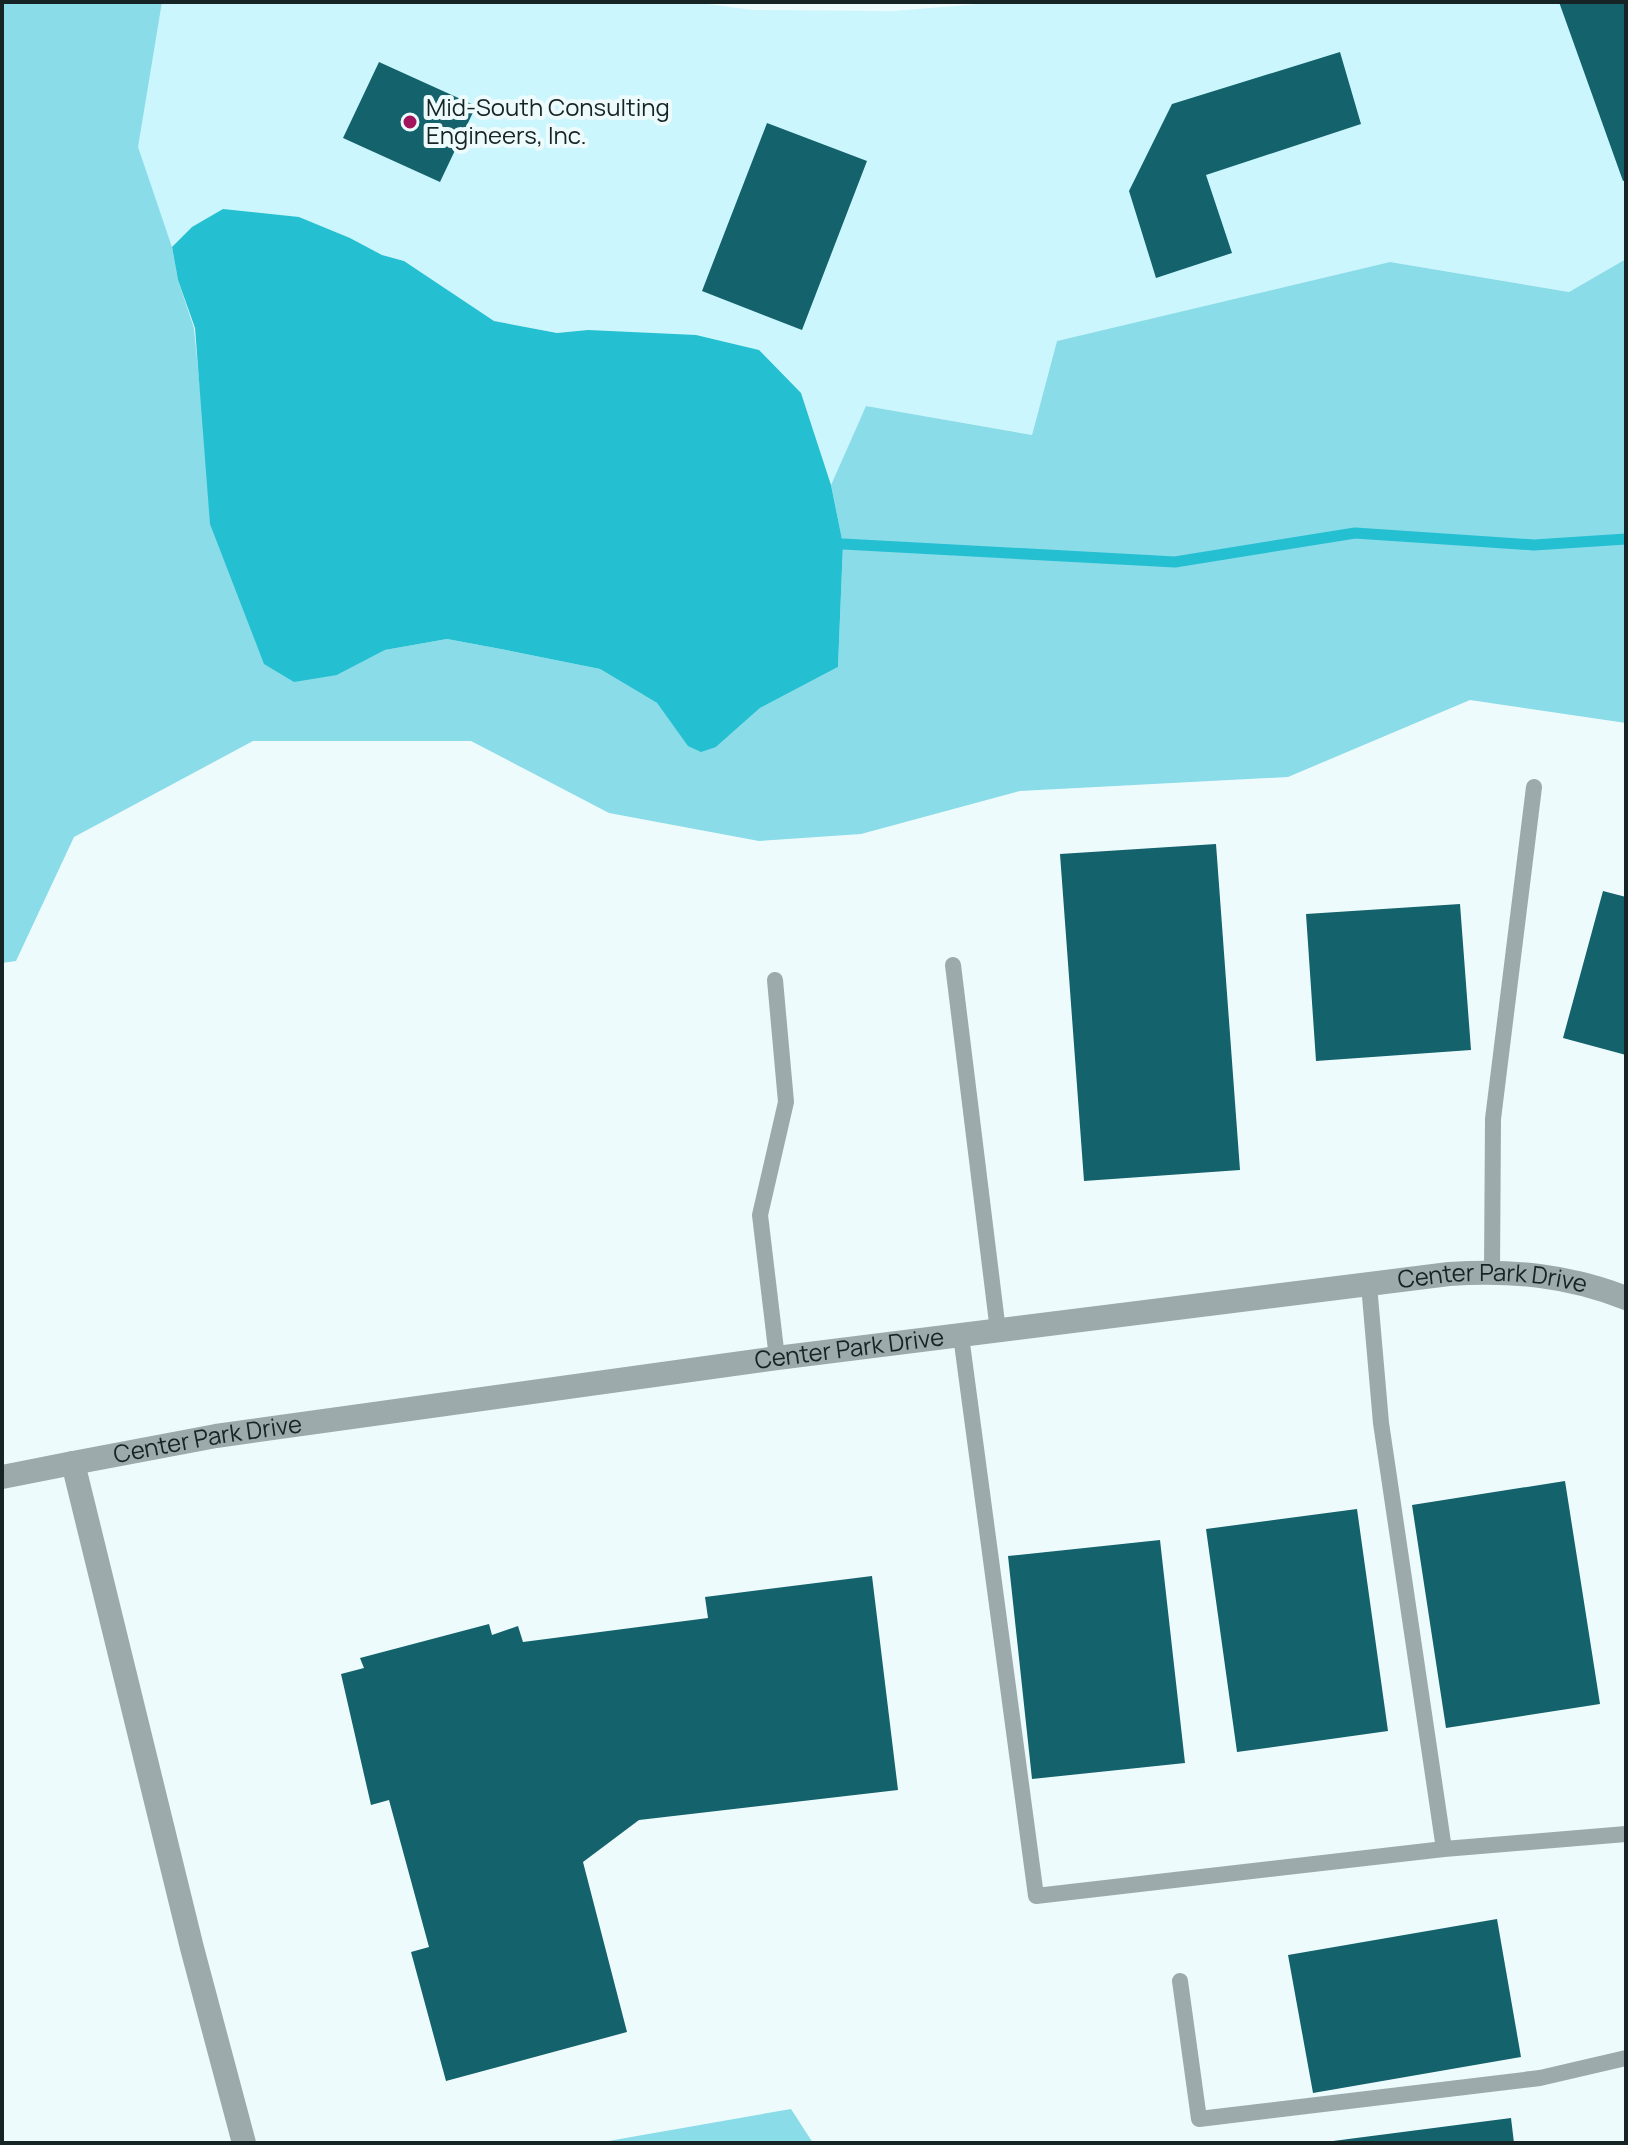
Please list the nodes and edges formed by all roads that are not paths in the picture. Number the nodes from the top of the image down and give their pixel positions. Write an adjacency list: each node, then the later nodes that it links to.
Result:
1 (1534, 787): 4 (lane)
2 (953, 965): 7 (lane)
3 (775, 980): 9 (lane)
4 (1492, 1271): 5 (street, Center Park Drive); 6 (street, Center Park Drive)
5 (1369, 1285): 7 (street, Center Park Drive); 13 (lane)
6 (1626, 1298)
7 (998, 1331): 8 (street, Center Park Drive)
8 (961, 1336): 9 (street, Center Park Drive); 13 (lane)
9 (777, 1358): 10 (street, Center Park Drive)
10 (73, 1463): 11 (street, Center Park Drive); 16 (street)
11 (2, 1477)
12 (1626, 1834): 13 (lane)
13 (1444, 1849)
14 (1180, 1981): 15 (lane)
15 (1626, 2058)
16 (244, 2143)

